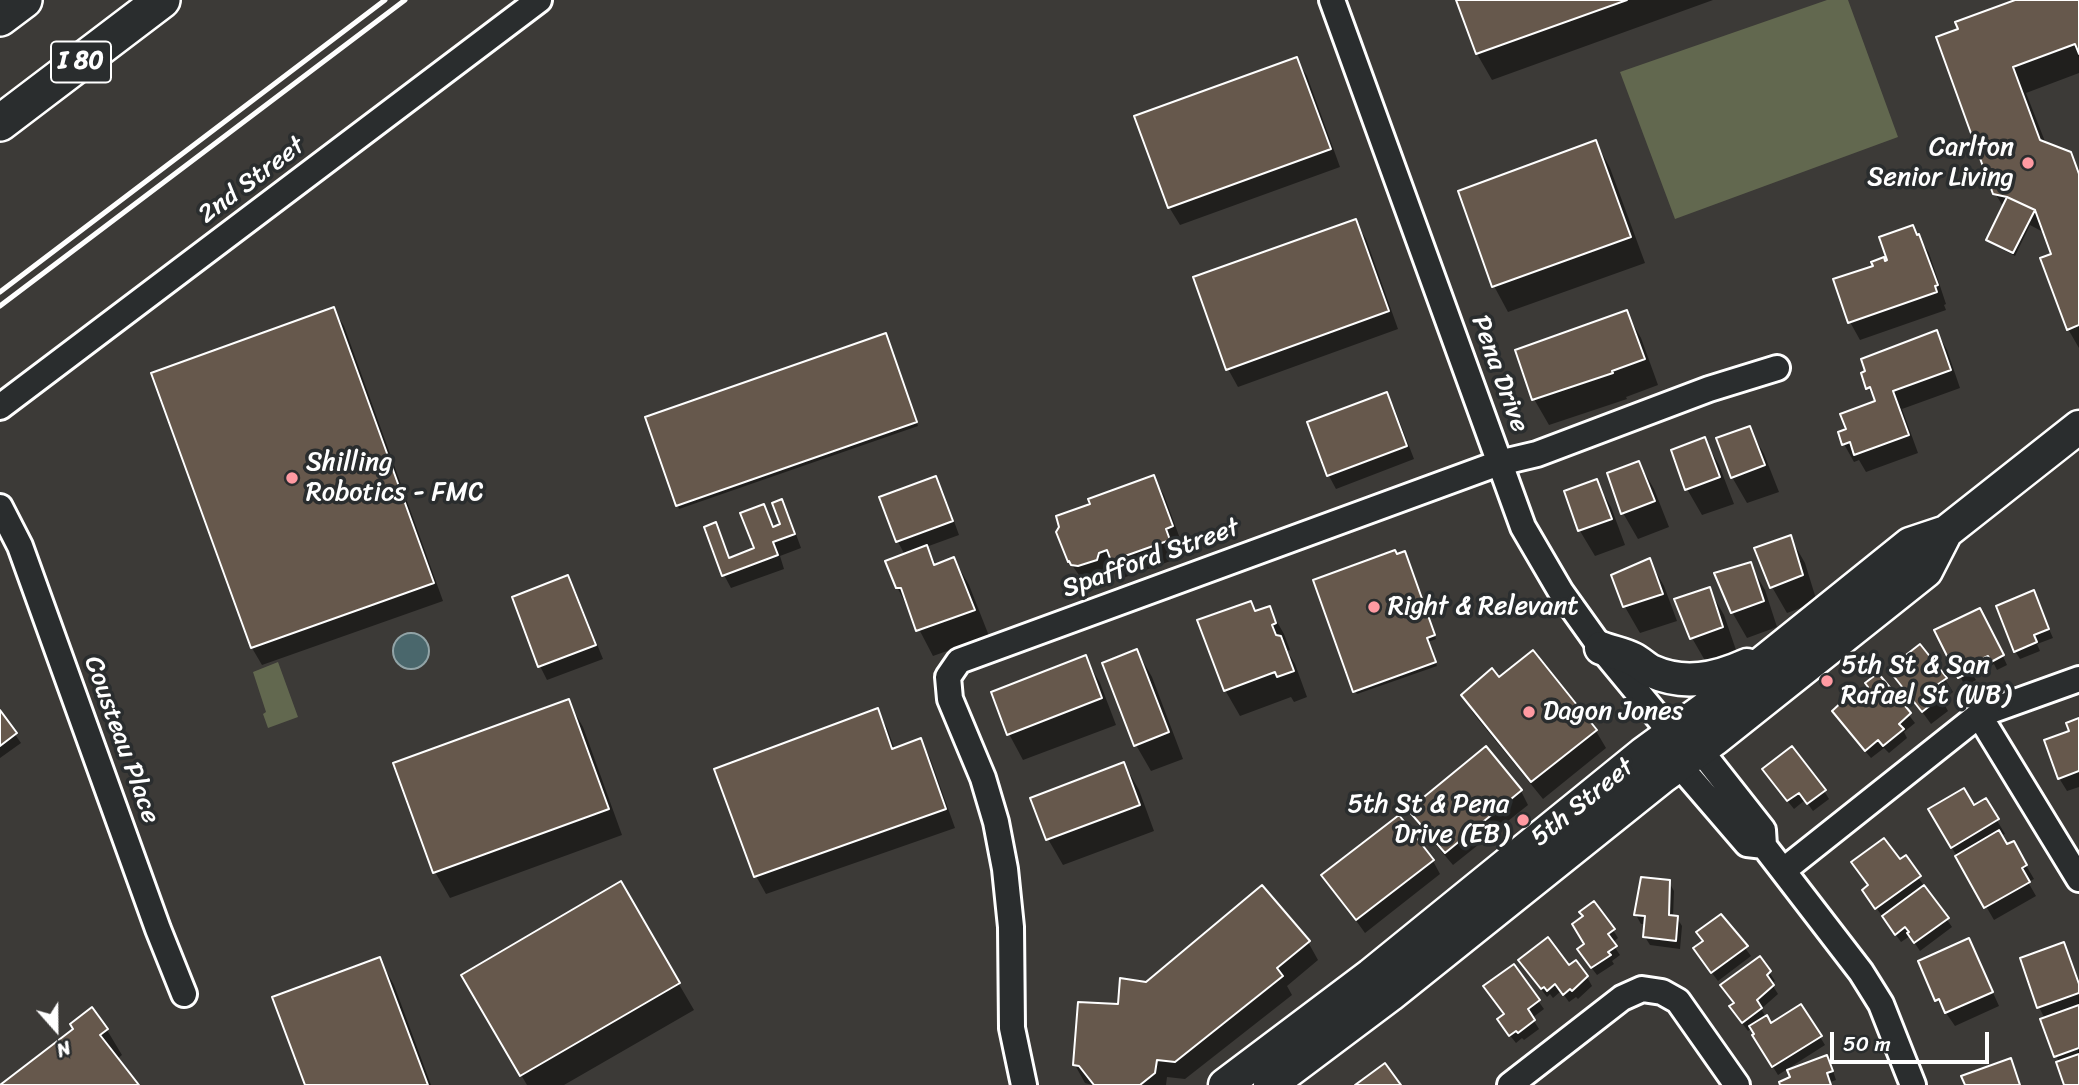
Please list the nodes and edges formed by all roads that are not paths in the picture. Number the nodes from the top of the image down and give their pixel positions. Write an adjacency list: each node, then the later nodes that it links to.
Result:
1 (24, 0): 5 (highway)
2 (162, 0): 6 (highway, I 80)
3 (539, 0): 8 (street, 2nd Street)
4 (1332, 0): 10 (street, Pena Drive)
5 (0, 19)
6 (0, 123)
7 (1777, 368): 10 (street, Spafford Street)
8 (0, 407)
9 (2079, 427): 12 (main road, 5th Street)
10 (1499, 463): 13 (street, Pena Drive); 22 (street, Spafford Street)
11 (0, 507): 21 (street, Cousteau Place)
12 (1946, 532): 14 (main road, 5th Street); 18 (main road, 5th Street)
13 (1601, 648): 14 (main road); 17 (street, Pena Drive)
14 (1776, 651): 17 (main road, 5th Street)
15 (2079, 678): 16 (street)
16 (1979, 716): 19 (street); 20 (street)
17 (1672, 734): 18 (street); 23 (main road, 5th Street)
18 (1689, 757): 19 (street); 24 (main road, 5th Street)
19 (1784, 870): 27 (street)
20 (2079, 879)
21 (184, 994)
22 (1024, 1085)
23 (1225, 1085)
24 (1270, 1085)
25 (1510, 1085): 26 (street)
26 (1737, 1085)
27 (1913, 1085)

